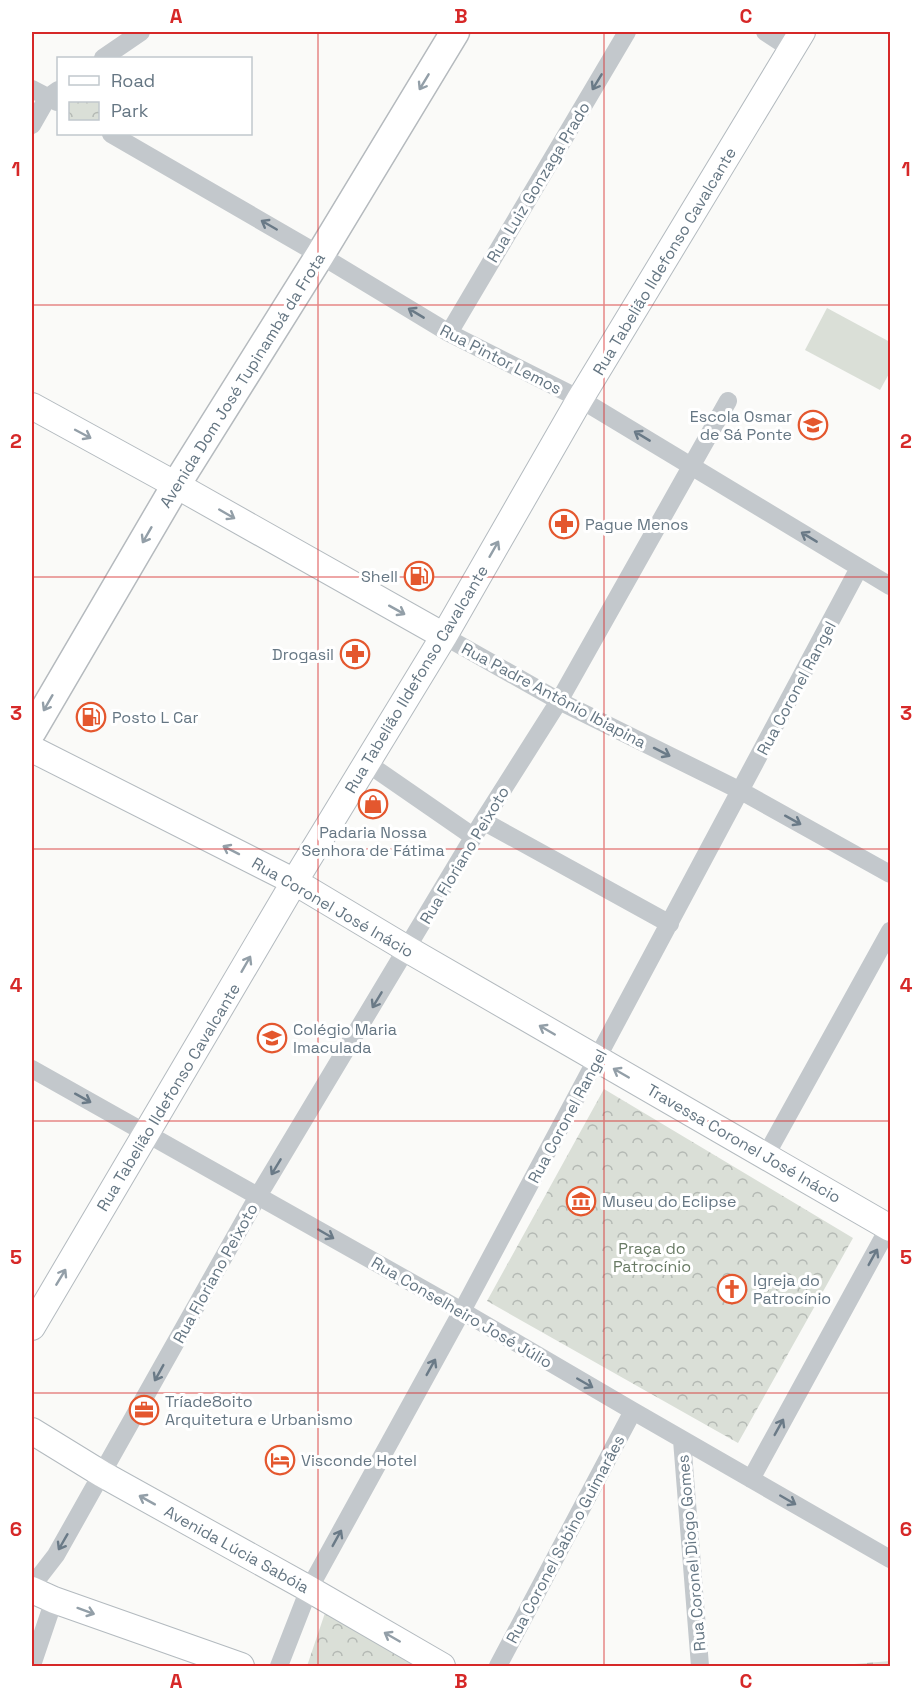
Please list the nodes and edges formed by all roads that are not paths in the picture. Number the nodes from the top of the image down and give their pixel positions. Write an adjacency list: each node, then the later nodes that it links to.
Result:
1 (141, 32): 6 (street)
2 (455, 32): 11 (main road, Avenida Dom José Tupinambá da Frota, one-way to 11)
3 (627, 32): 12 (street, Rua Luiz Gonzaga Prado, one-way to 12)
4 (765, 32): 5 (street)
5 (797, 40): 13 (main road, Rua Tabelião Ildefonso Cavalcante)
6 (104, 57)
7 (32, 89): 8 (street)
8 (55, 96): 9 (street)
9 (32, 126)
10 (113, 135): 11 (street, Rua Pintor Lemos, one-way to 10)
11 (320, 255): 12 (street, Rua Pintor Lemos, one-way to 11); 17 (main road, Avenida Dom José Tupinambá da Frota)
12 (448, 333): 13 (street, Rua Pintor Lemos)
13 (580, 399): 16 (street, Rua Pintor Lemos, one-way to 13); 20 (main road, Rua Tabelião Ildefonso Cavalcante, one-way to 13)
14 (728, 401): 16 (street, Rua Floriano Peixoto)
15 (32, 406): 17 (main road, Rua Padre Antônio Ibiapina, one-way to 17)
16 (692, 466): 18 (street, Rua Pintor Lemos, one-way to 16); 21 (street, Rua Floriano Peixoto)
17 (176, 485): 20 (main road, Rua Padre Antônio Ibiapina, one-way to 20); 22 (main road, Avenida Dom José Tupinambá da Frota, one-way to 22)
18 (859, 568): 19 (street, Rua Pintor Lemos); 25 (street, Rua Coronel Rangel)
19 (891, 586)
20 (444, 636): 21 (street, Rua Padre Antônio Ibiapina); 24 (main road, Rua Tabelião Ildefonso Cavalcante)
21 (559, 700): 25 (street, Rua Padre Antônio Ibiapina, one-way to 25); 26 (street, Rua Floriano Peixoto)
22 (32, 731)
23 (32, 749): 28 (main road, Rua Coronel José Inácio, one-way to 23)
24 (367, 762): 26 (street); 28 (main road, Rua Tabelião Ildefonso Cavalcante)
25 (741, 792): 27 (street, Rua Padre Antônio Ibiapina, one-way to 27); 29 (street, Rua Coronel Rangel)
26 (479, 829): 29 (street); 31 (street, Rua Floriano Peixoto)
27 (891, 874)
28 (295, 882): 31 (main road, Rua Coronel José Inácio); 34 (main road, Rua Tabelião Ildefonso Cavalcante, one-way to 28)
29 (670, 924): 32 (street, Rua Coronel Rangel)
30 (891, 931): 35 (street)
31 (407, 950): 32 (main road, Rua Coronel José Inácio, one-way to 31); 36 (street, Rua Floriano Peixoto, one-way to 36)
32 (597, 1059): 35 (main road, Travessa Coronel José Inácio, one-way to 32); 38 (street, Rua Coronel Rangel)
33 (32, 1069): 34 (street, Rua Conselheiro José Júlio, one-way to 34)
34 (147, 1134): 36 (street, Rua Conselheiro José Júlio); 39 (main road, Rua Tabelião Ildefonso Cavalcante, one-way to 34)
35 (765, 1157): 37 (main road, Travessa Coronel José Inácio)
36 (258, 1196): 38 (street, Rua Conselheiro José Júlio, one-way to 38); 43 (street, Rua Floriano Peixoto, one-way to 43)
37 (890, 1227): 44 (street, one-way to 37)
38 (462, 1311): 40 (street, Rua Conselheiro José Júlio, one-way to 40); 46 (street, Rua Coronel Rangel, one-way to 38)
39 (32, 1327)
40 (633, 1411): 42 (street, Rua Conselheiro José Júlio); 52 (street, Rua Coronel Sabino Guimarães)
41 (32, 1431): 43 (main road, Avenida Lúcia Sabóia)
42 (682, 1440): 44 (street, Rua Conselheiro José Júlio); 53 (street, Rua Coronel Diogo Gomes)
43 (102, 1474): 46 (main road, Avenida Lúcia Sabóia, one-way to 43); 47 (street, Rua Floriano Peixoto, one-way to 47)
44 (751, 1479): 45 (street, Rua Conselheiro José Júlio, one-way to 45)
45 (891, 1559)
46 (309, 1589): 50 (street, Rua Coronel Rangel); 51 (main road, Avenida Lúcia Sabóia, one-way to 46)
47 (39, 1592): 48 (street, Rua Floriano Peixoto); 49 (main road, one-way to 49)
48 (32, 1665)
49 (241, 1666)
50 (279, 1666)
51 (442, 1666)
52 (498, 1666)
53 (700, 1666)

